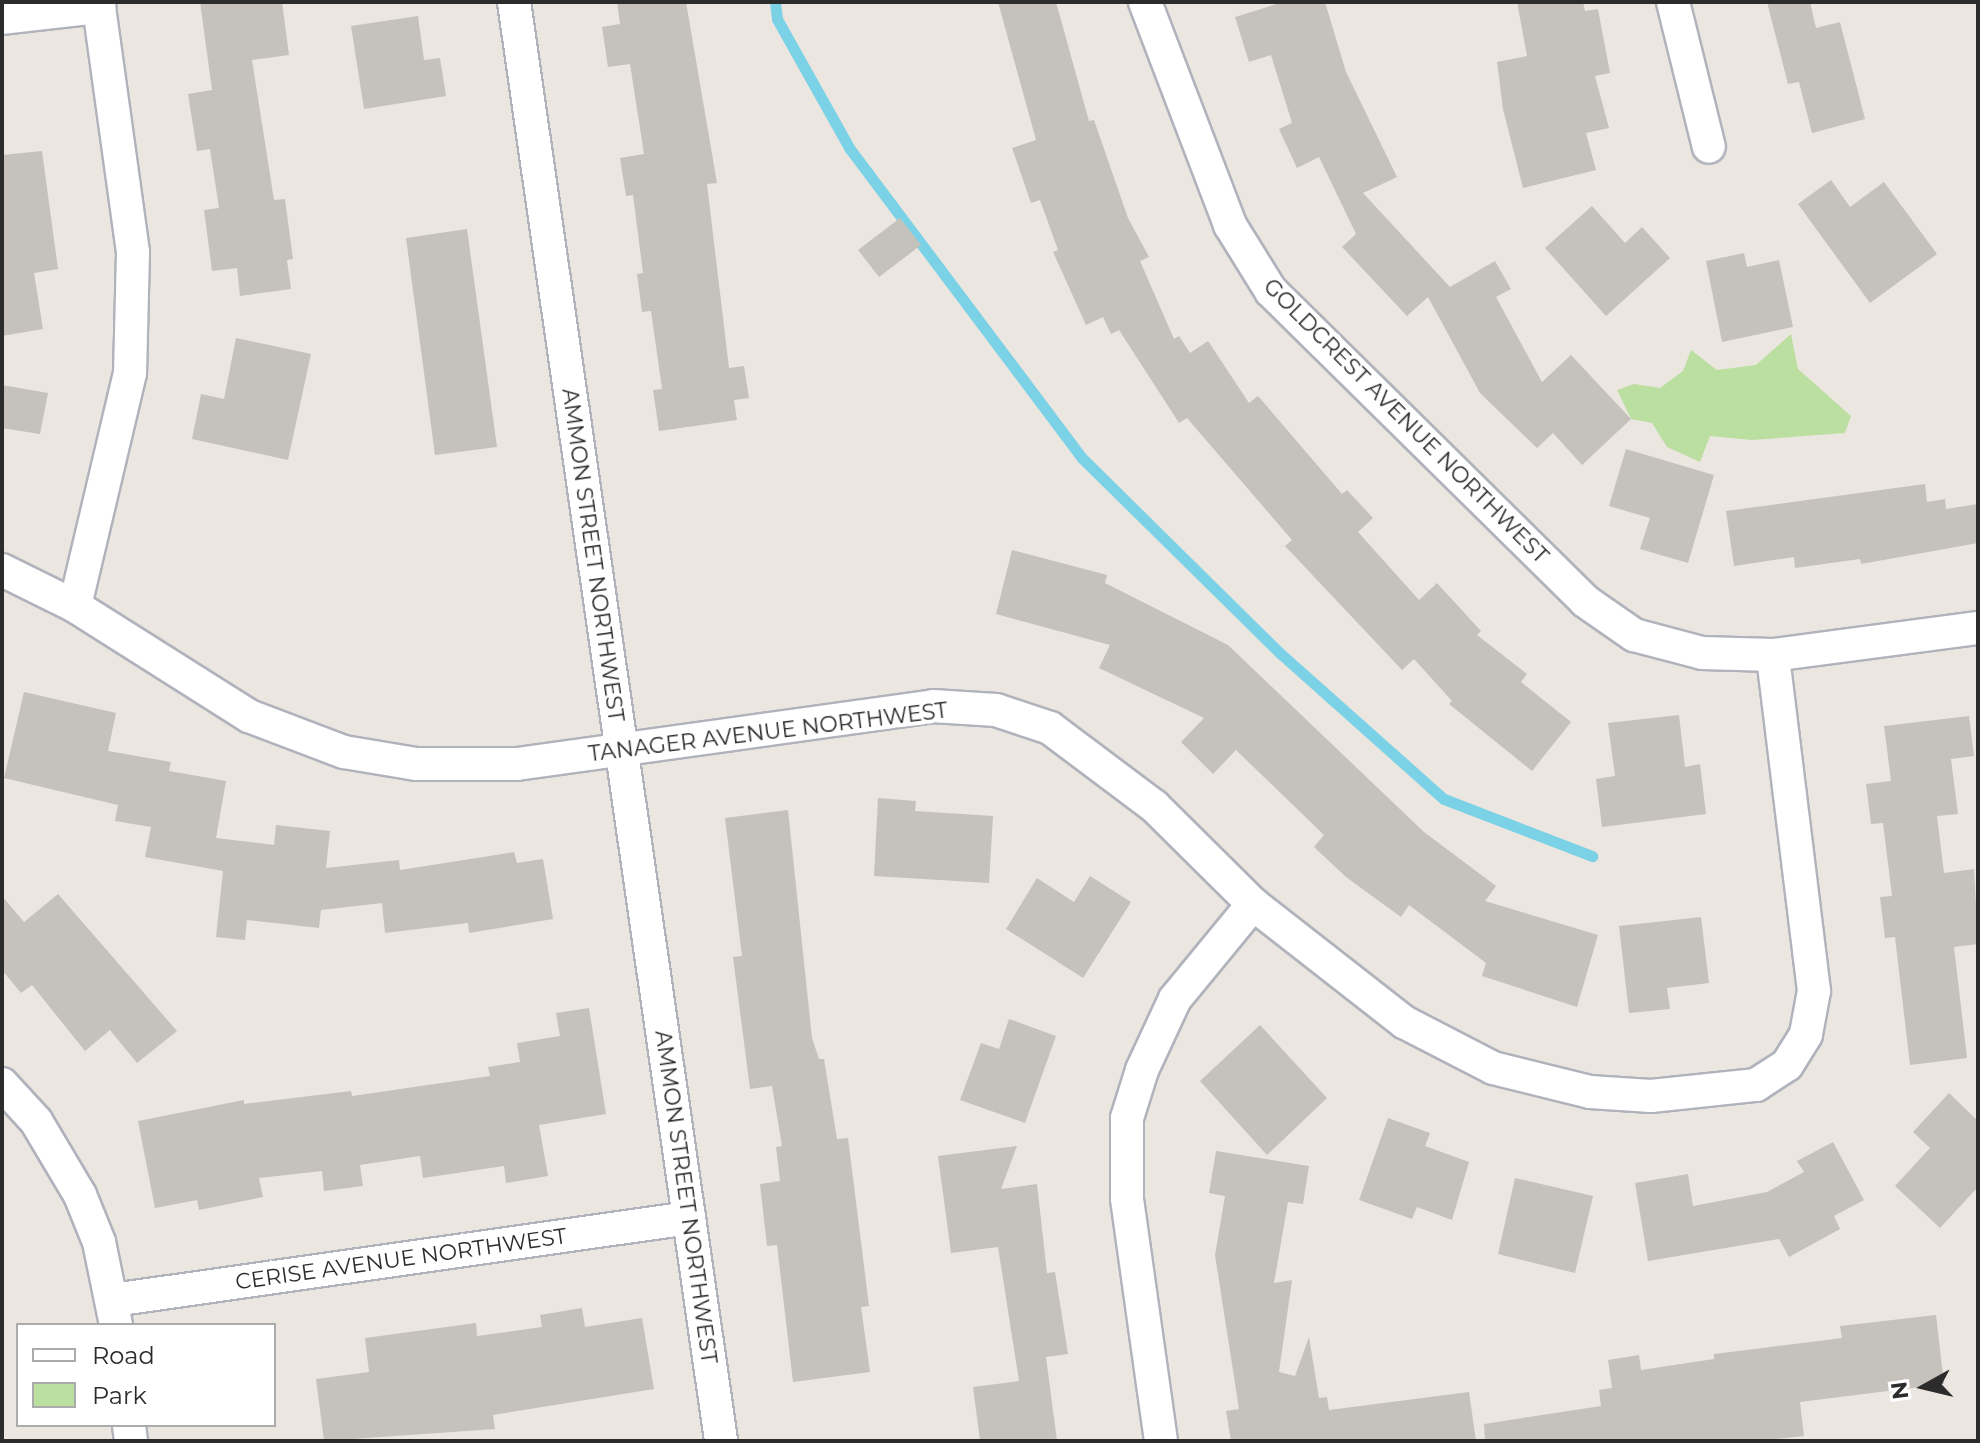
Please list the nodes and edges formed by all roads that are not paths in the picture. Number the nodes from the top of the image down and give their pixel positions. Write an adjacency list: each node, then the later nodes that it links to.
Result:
1 (514, 2): 10 (street, AMMON STREET NORTHWEST)
2 (1145, 2): 9 (street, GOLDCREST AVENUE NORTHWEST)
3 (1673, 2): 5 (street)
4 (2, 18): 7 (street)
5 (1709, 147)
6 (2, 570): 7 (street, TANAGER AVENUE NORTHWEST)
7 (75, 606): 10 (street, TANAGER AVENUE NORTHWEST)
8 (1978, 628): 9 (street, GOLDCREST AVENUE NORTHWEST)
9 (1773, 655): 11 (street, TANAGER AVENUE NORTHWEST)
10 (622, 751): 11 (street, TANAGER AVENUE NORTHWEST); 13 (street, AMMON STREET NORTHWEST)
11 (1253, 904): 16 (street)
12 (2, 1084): 14 (street)
13 (689, 1218): 14 (street, CERISE AVENUE NORTHWEST); 15 (street, AMMON STREET NORTHWEST)
14 (115, 1313)
15 (721, 1441)
16 (1161, 1441)

